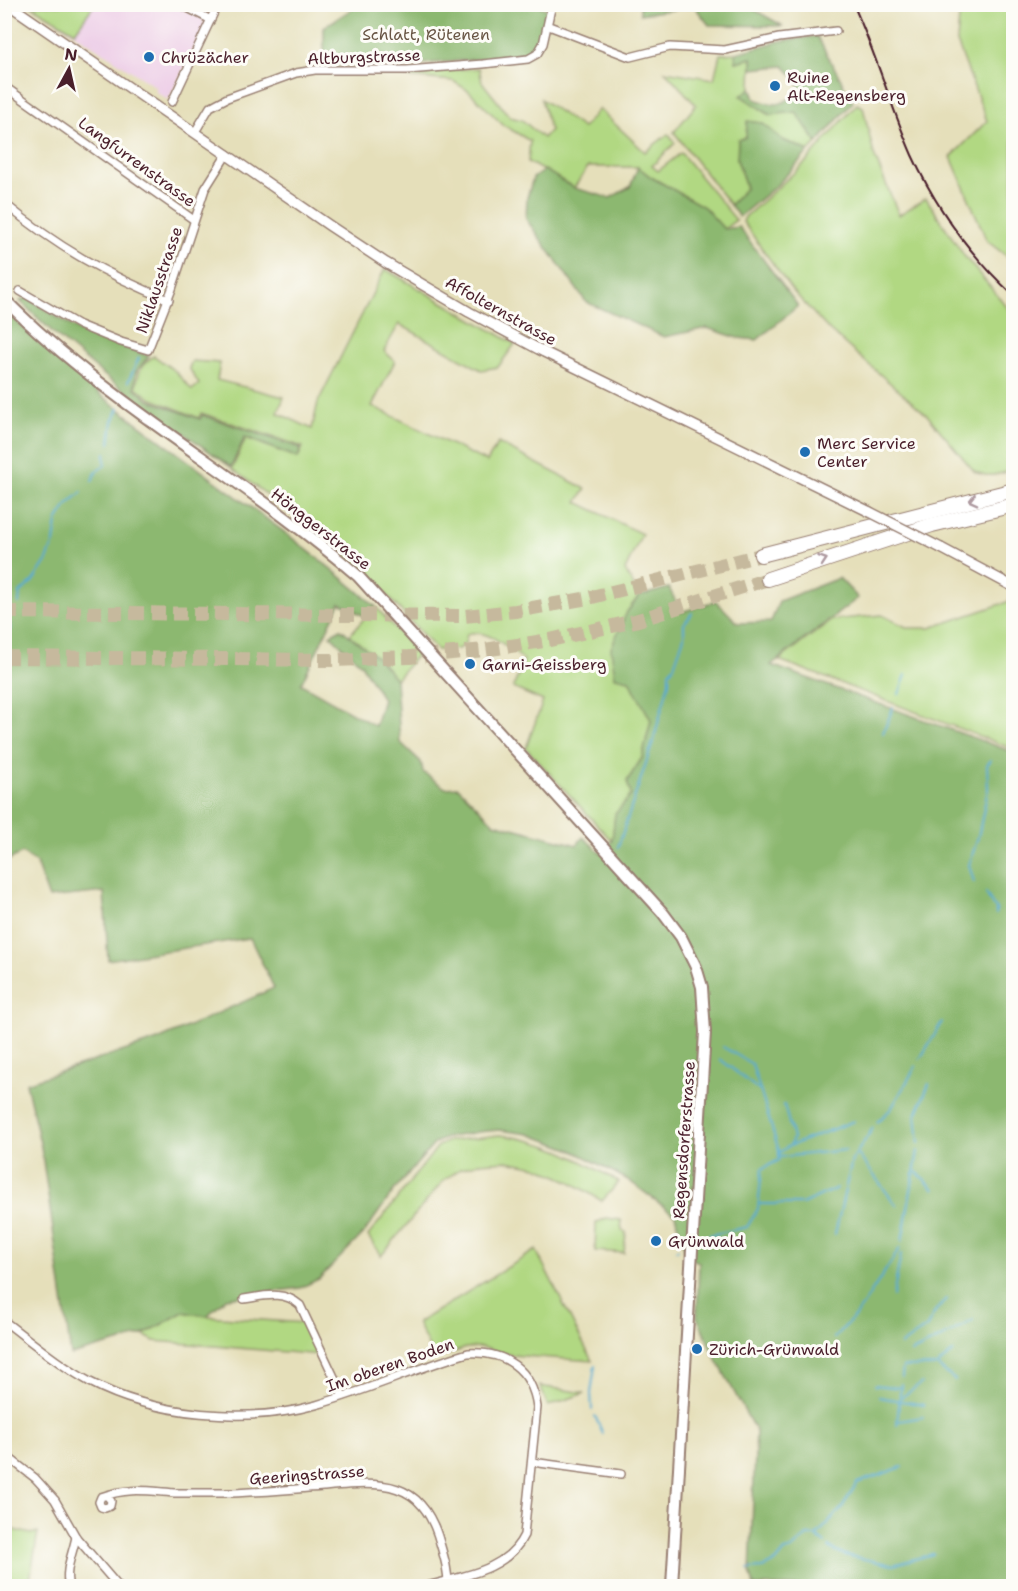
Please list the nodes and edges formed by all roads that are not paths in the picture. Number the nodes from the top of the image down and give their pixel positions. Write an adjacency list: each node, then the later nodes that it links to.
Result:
1 (8, 4): 10 (street, Affolternstrasse)
2 (180, 4): 5 (street)
3 (218, 4): 5 (street)
4 (552, 4): 6 (street, Altburgstrasse)
5 (210, 20): 9 (street)
6 (549, 26): 7 (street); 10 (street, Altburgstrasse)
7 (836, 31)
8 (4, 86): 13 (street, Langfurrenstrasse)
9 (172, 102)
10 (195, 132): 11 (street, Affolternstrasse)
11 (227, 154): 13 (street, Niklausstrasse); 21 (street, Affolternstrasse, bridge)
12 (4, 203): 16 (street)
13 (194, 220): 16 (street, Niklausstrasse)
14 (20, 291): 16 (street, Niklausstrasse)
15 (4, 299): 22 (main road, Hönggerstrasse)
16 (169, 300)
17 (1014, 490): 19 (highway, one-way to 19)
18 (1013, 506): 20 (highway, one-way to 18)
19 (761, 555)
20 (768, 579)
21 (1014, 587)
22 (607, 849): 31 (main road, Regensdorferstrasse)
23 (244, 1299): 25 (street)
24 (4, 1321): 25 (street, Im oberen Boden)
25 (343, 1396): 27 (street, Im oberen Boden)
26 (4, 1454): 30 (street)
27 (532, 1462): 28 (street); 32 (street, Im oberen Boden)
28 (621, 1474)
29 (108, 1497): 32 (street, Geeringstrasse)
30 (76, 1538): 33 (street); 34 (street)
31 (672, 1573): 37 (main road, Regensdorferstrasse); 38 (main road, Regensdorferstrasse)
32 (448, 1583): 35 (street, Im oberen Boden); 36 (street, Geeringstrasse)
33 (69, 1587)
34 (118, 1587)
35 (427, 1587)
36 (455, 1587)
37 (666, 1587)
38 (672, 1587)

